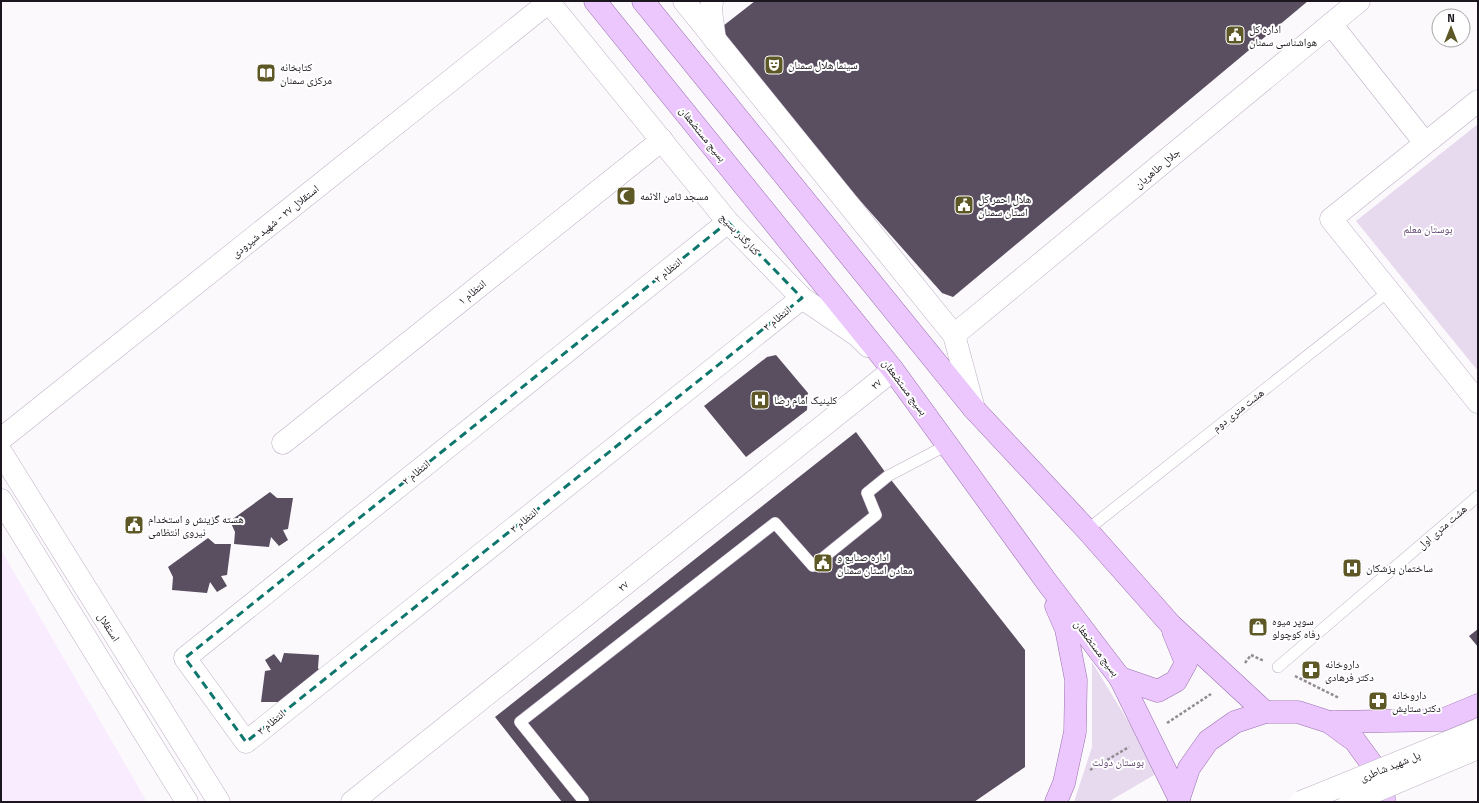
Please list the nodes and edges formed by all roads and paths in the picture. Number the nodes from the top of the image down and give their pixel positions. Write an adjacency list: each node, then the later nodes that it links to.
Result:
1 (595, 1): 16 (main road, بسیج مستضعفان)
2 (643, 1): 18 (main road)
3 (684, 1): 8 (street)
4 (712, 1): 8 (street)
5 (1359, 1): 7 (street, جلال طاهریان)
6 (549, 2): 10 (street, کنارگذر بسیج); 19 (street, استقلال ۲۷ - شهید شیرودی)
7 (1331, 24): 11 (street); 15 (street, جلال طاهریان)
8 (715, 41): 15 (street)
9 (1478, 102): 11 (street)
10 (662, 140): 12 (street, کنارگذر بسیج); 20 (street, انتظام ۱)
11 (1426, 144): 13 (street)
12 (728, 222): 14 (street, کنارگذر بسیج); 34 (street, انتظام ۲)
13 (1389, 291): 17 (street); 25 (lane, هشت متری دوم)
14 (802, 298): 16 (street, کنارگذر بسیج); 34 (street, انتظام ۳)
15 (954, 335): 18 (street)
16 (893, 370): 21 (main road, بسیج مستضعفان); 40 (street, ۲۷)
17 (1478, 402)
18 (974, 409): 25 (main road)
19 (1, 439)
20 (283, 443)
21 (947, 445): 26 (main road, بسیج مستضعفان); 36 (lane)
22 (1, 452): 39 (street, استقلال)
23 (1478, 496): 28 (lane, هشت متری اول)
24 (1, 500): 38 (street)
25 (1087, 530): 27 (main road)
26 (1046, 581): 29 (main road, بسیج مستضعفان); 41 (main road)
27 (1171, 625): 29 (main road); 31 (main road)
28 (1278, 667)
29 (1120, 678): 37 (main road, بسیج مستضعفان)
30 (1478, 705): 32 (main road)
31 (1265, 712): 32 (main road); 37 (main road)
32 (1329, 722): 44 (main road)
33 (1478, 730): 42 (street, پل شهید شاطری, bridge)
34 (246, 742)
35 (1478, 748): 43 (street, پل شهید شاطری, bridge)
36 (583, 800)
37 (1179, 800)
38 (187, 802)
39 (219, 802)
40 (352, 802)
41 (1056, 802)
42 (1301, 802)
43 (1350, 802)
44 (1384, 802)

